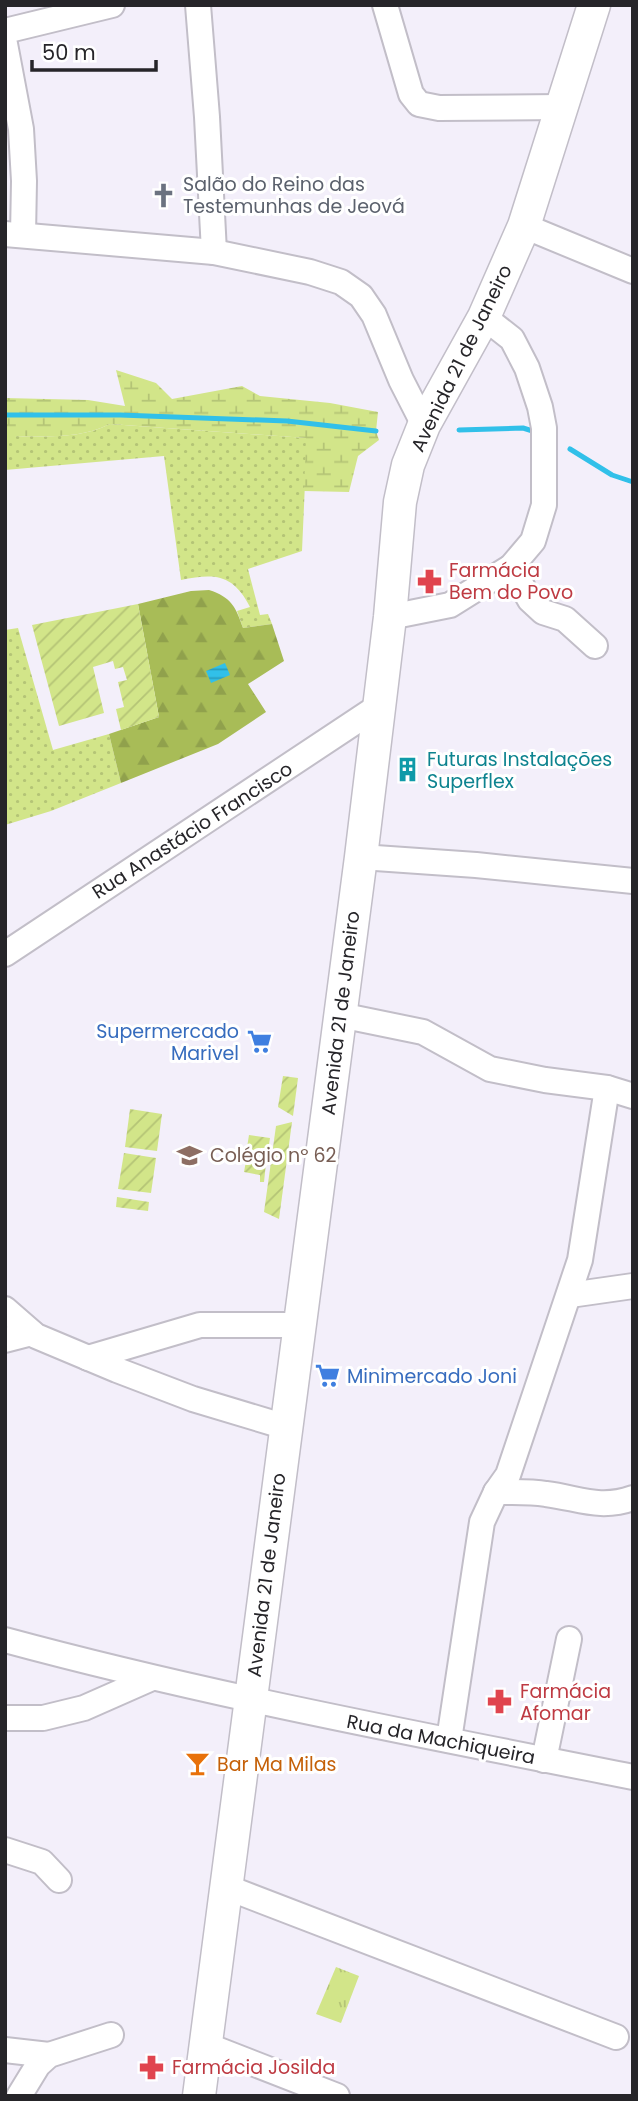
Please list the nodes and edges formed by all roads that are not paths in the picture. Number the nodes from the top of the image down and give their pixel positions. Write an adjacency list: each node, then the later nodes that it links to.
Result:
1 (112, 5): 5 (street)
2 (198, 5): 10 (street)
3 (386, 5): 7 (street)
4 (594, 5): 7 (main road, Avenida 21 de Janeiro)
5 (5, 31)
6 (5, 44): 9 (street)
7 (563, 107): 8 (main road, Avenida 21 de Janeiro)
8 (524, 226): 11 (street); 12 (main road, Avenida 21 de Janeiro)
9 (14, 234): 10 (street)
10 (214, 251): 13 (street)
11 (633, 271)
12 (484, 317): 13 (main road, Avenida 21 de Janeiro); 14 (street)
13 (424, 425): 15 (main road, Avenida 21 de Janeiro)
14 (511, 567): 15 (street); 16 (street)
15 (390, 617): 17 (main road, Avenida 21 de Janeiro)
16 (595, 646)
17 (379, 706): 18 (main road, Avenida 21 de Janeiro); 20 (street, Rua Anastácio Francisco)
18 (360, 857): 19 (street); 21 (main road, Avenida 21 de Janeiro)
19 (633, 881)
20 (5, 954)
21 (340, 1015): 22 (street); 27 (main road, Avenida 21 de Janeiro)
22 (607, 1088): 23 (street); 25 (street)
23 (633, 1096)
24 (633, 1286): 25 (street)
25 (570, 1296): 32 (street)
26 (5, 1309): 28 (street)
27 (299, 1325): 30 (street); 31 (main road, Avenida 21 de Janeiro)
28 (32, 1333): 29 (street); 30 (street)
29 (5, 1340)
30 (88, 1358): 31 (street)
31 (286, 1427): 37 (main road, Avenida 21 de Janeiro)
32 (496, 1492): 33 (street); 39 (street)
33 (627, 1505)
34 (569, 1639): 40 (street)
35 (5, 1640): 36 (street, Rua da Machiqueira)
36 (152, 1678): 37 (street, Rua da Machiqueira); 38 (street)
37 (250, 1700): 39 (street, Rua da Machiqueira); 44 (main road, Avenida 21 de Janeiro)
38 (5, 1718)
39 (449, 1740): 40 (street, Rua da Machiqueira)
40 (544, 1759): 41 (street, Rua da Machiqueira)
41 (633, 1777)
42 (5, 1850): 43 (street)
43 (59, 1881)
44 (226, 1887): 46 (street); 47 (main road, Avenida 21 de Janeiro)
45 (111, 2035): 49 (street)
46 (616, 2037)
47 (206, 2045): 51 (main road, Avenida 21 de Janeiro); 52 (street)
48 (5, 2050): 49 (street)
49 (49, 2055): 50 (street)
50 (19, 2096)
51 (199, 2096)
52 (337, 2096)

